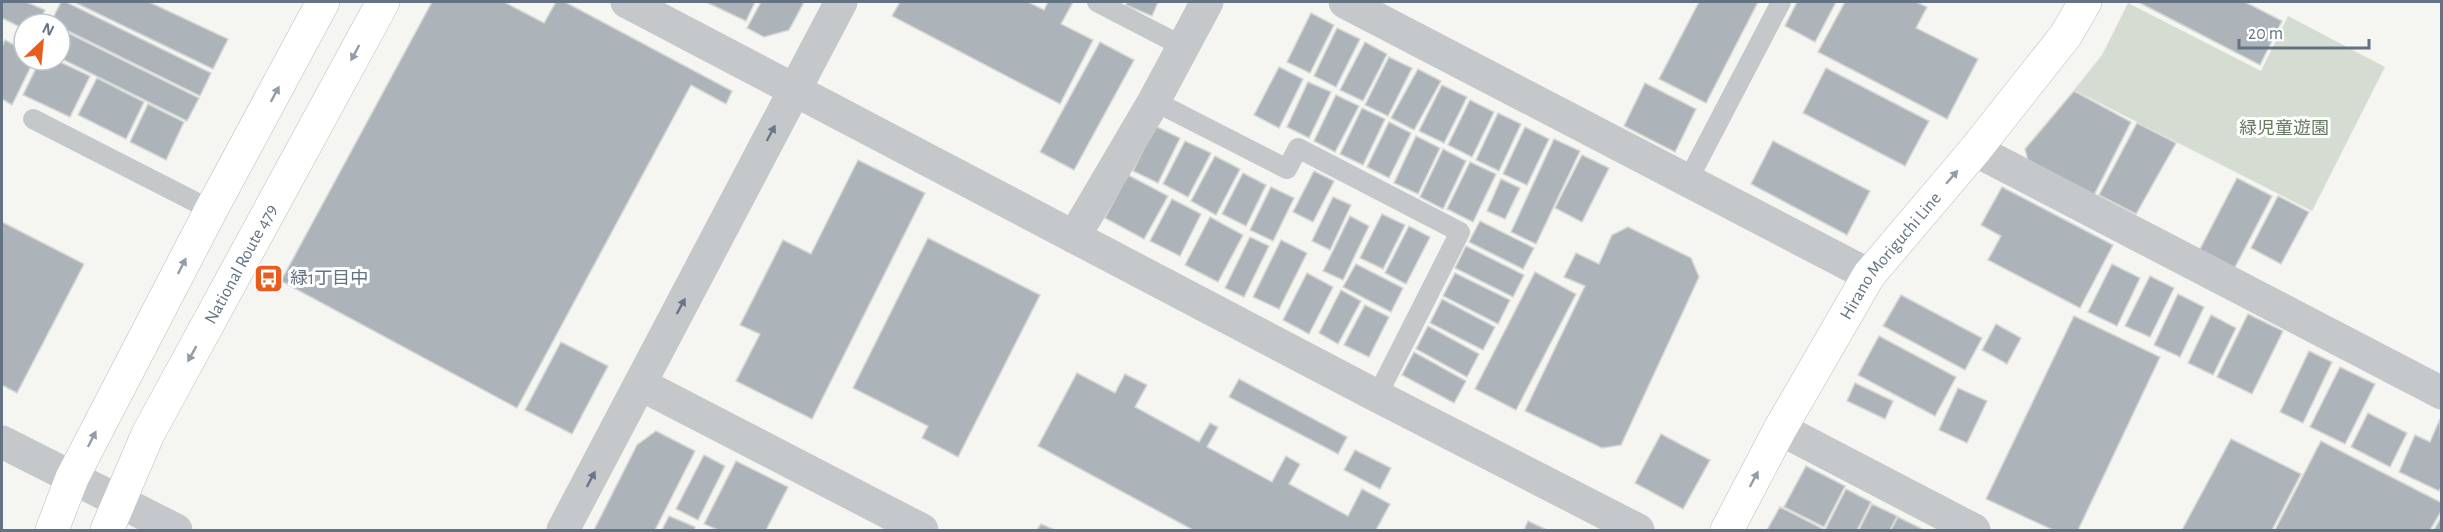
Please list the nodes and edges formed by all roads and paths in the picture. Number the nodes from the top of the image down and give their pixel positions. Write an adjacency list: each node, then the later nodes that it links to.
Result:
1 (323, 2): 16 (main road, one-way to 1)
2 (382, 2): 25 (main road, National Route 479, one-way to 25)
3 (627, 2): 11 (street)
4 (841, 2): 11 (street)
5 (1097, 2): 10 (lane)
6 (1207, 2): 10 (street)
7 (1345, 2): 15 (street)
8 (1781, 2): 15 (lane)
9 (2080, 3): 14 (main road, Hirano Moriguchi Line)
10 (1184, 47): 12 (street)
11 (794, 90): 17 (street); 19 (street, one-way to 11)
12 (1155, 101): 17 (street); 21 (lane)
13 (33, 119): 16 (lane)
14 (1975, 150): 18 (main road, Hirano Moriguchi Line, one-way to 14); 20 (street)
15 (1688, 180): 18 (street)
16 (211, 210): 24 (main road, one-way to 16)
17 (1074, 237): 21 (street)
18 (1869, 275): 22 (main road, Hirano Moriguchi Line)
19 (640, 384): 28 (street, one-way to 19); 29 (street)
20 (2442, 393)
21 (1377, 396): 30 (street)
22 (1780, 429): 31 (main road, Hirano Moriguchi Line, one-way to 22); 32 (street)
23 (2, 442): 24 (street)
24 (72, 478): 25 (street); 26 (main road)
25 (114, 516): 27 (street)
26 (52, 531)
27 (176, 531)
28 (563, 531)
29 (921, 531)
30 (1638, 531)
31 (1726, 531)
32 (1974, 531)

